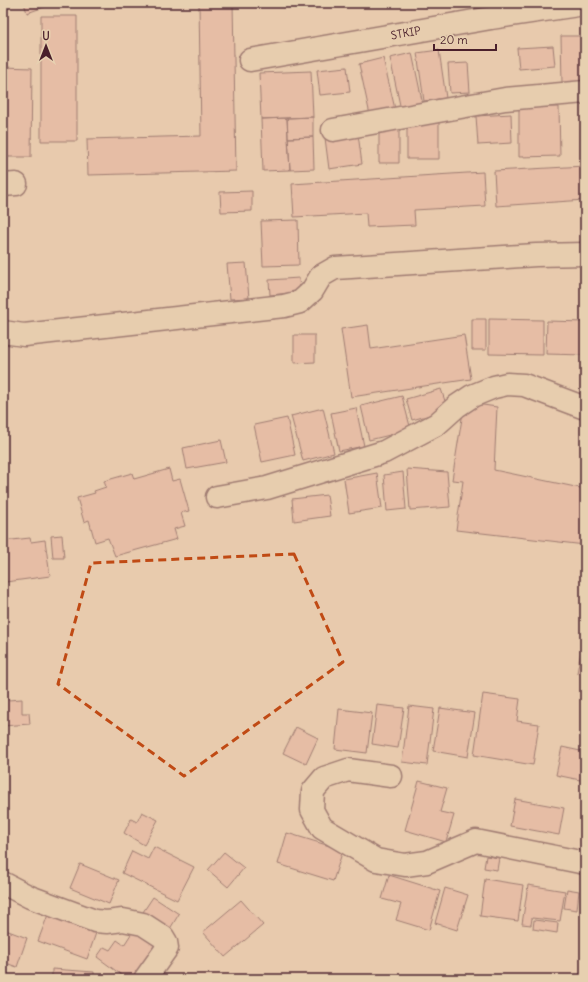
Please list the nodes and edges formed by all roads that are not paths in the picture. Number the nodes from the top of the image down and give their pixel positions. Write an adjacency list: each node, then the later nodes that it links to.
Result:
1 (585, 4): 2 (street, STKIP)
2 (489, 11): 3 (street, STKIP)
3 (250, 60)
4 (585, 92): 5 (street)
5 (333, 130)
6 (585, 254): 7 (street)
7 (3, 332)
8 (585, 408): 9 (street)
9 (217, 497)
10 (391, 776): 11 (street)
11 (585, 864)
12 (3, 883): 13 (street)
13 (145, 979)

